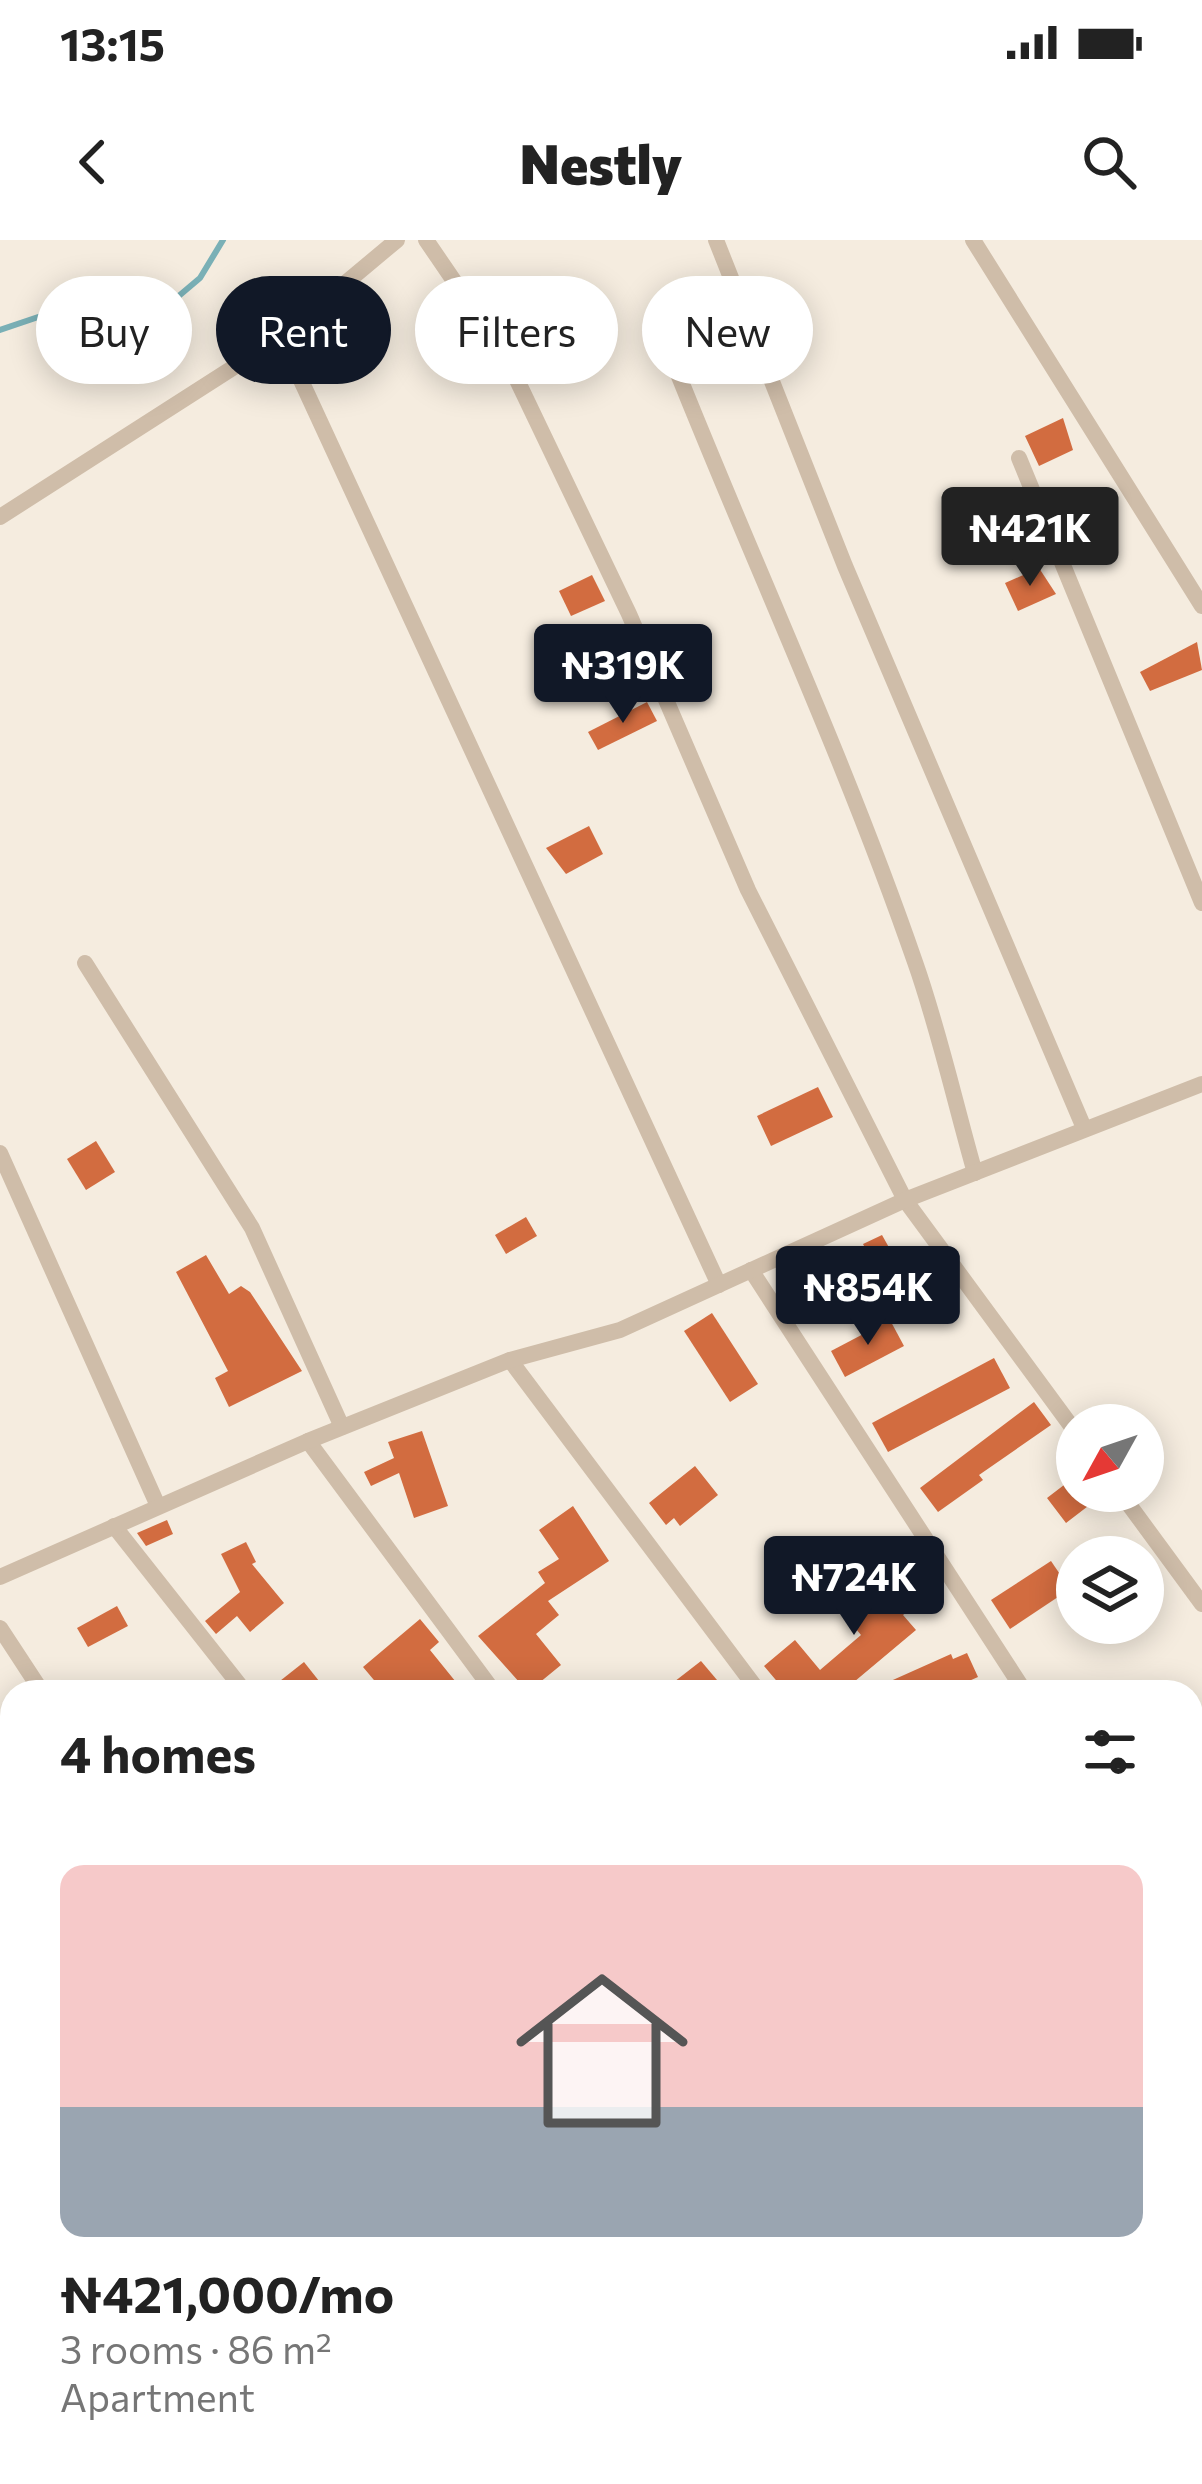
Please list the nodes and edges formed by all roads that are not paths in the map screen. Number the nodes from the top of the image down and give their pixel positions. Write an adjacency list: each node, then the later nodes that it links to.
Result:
1 (397, 240): 5 (street)
2 (426, 240): 18 (street)
3 (716, 240): 15 (street)
4 (973, 240): 11 (street)
5 (354, 276)
6 (216, 379): 10 (street)
7 (303, 384): 20 (street)
8 (681, 384): 17 (street)
9 (1019, 458): 12 (street)
10 (0, 517)
11 (1202, 606)
12 (1202, 903)
13 (85, 963): 23 (street)
14 (1202, 1084): 15 (street)
15 (1084, 1129): 17 (street)
16 (0, 1153): 25 (street)
17 (975, 1173): 18 (street)
18 (905, 1200): 19 (street); 22 (street)
19 (751, 1270): 20 (street); 35 (street)
20 (719, 1285): 21 (street)
21 (510, 1360): 23 (street); 34 (street)
22 (1056, 1405)
23 (342, 1427): 24 (street)
24 (308, 1441): 25 (street); 33 (street)
25 (158, 1506): 27 (street)
26 (1134, 1512): 29 (street)
27 (114, 1526): 28 (street); 32 (street)
28 (0, 1577)
29 (1202, 1604)
30 (0, 1628): 31 (street)
31 (34, 1680)
32 (236, 1680)
33 (485, 1680)
34 (749, 1680)
35 (1017, 1680)

